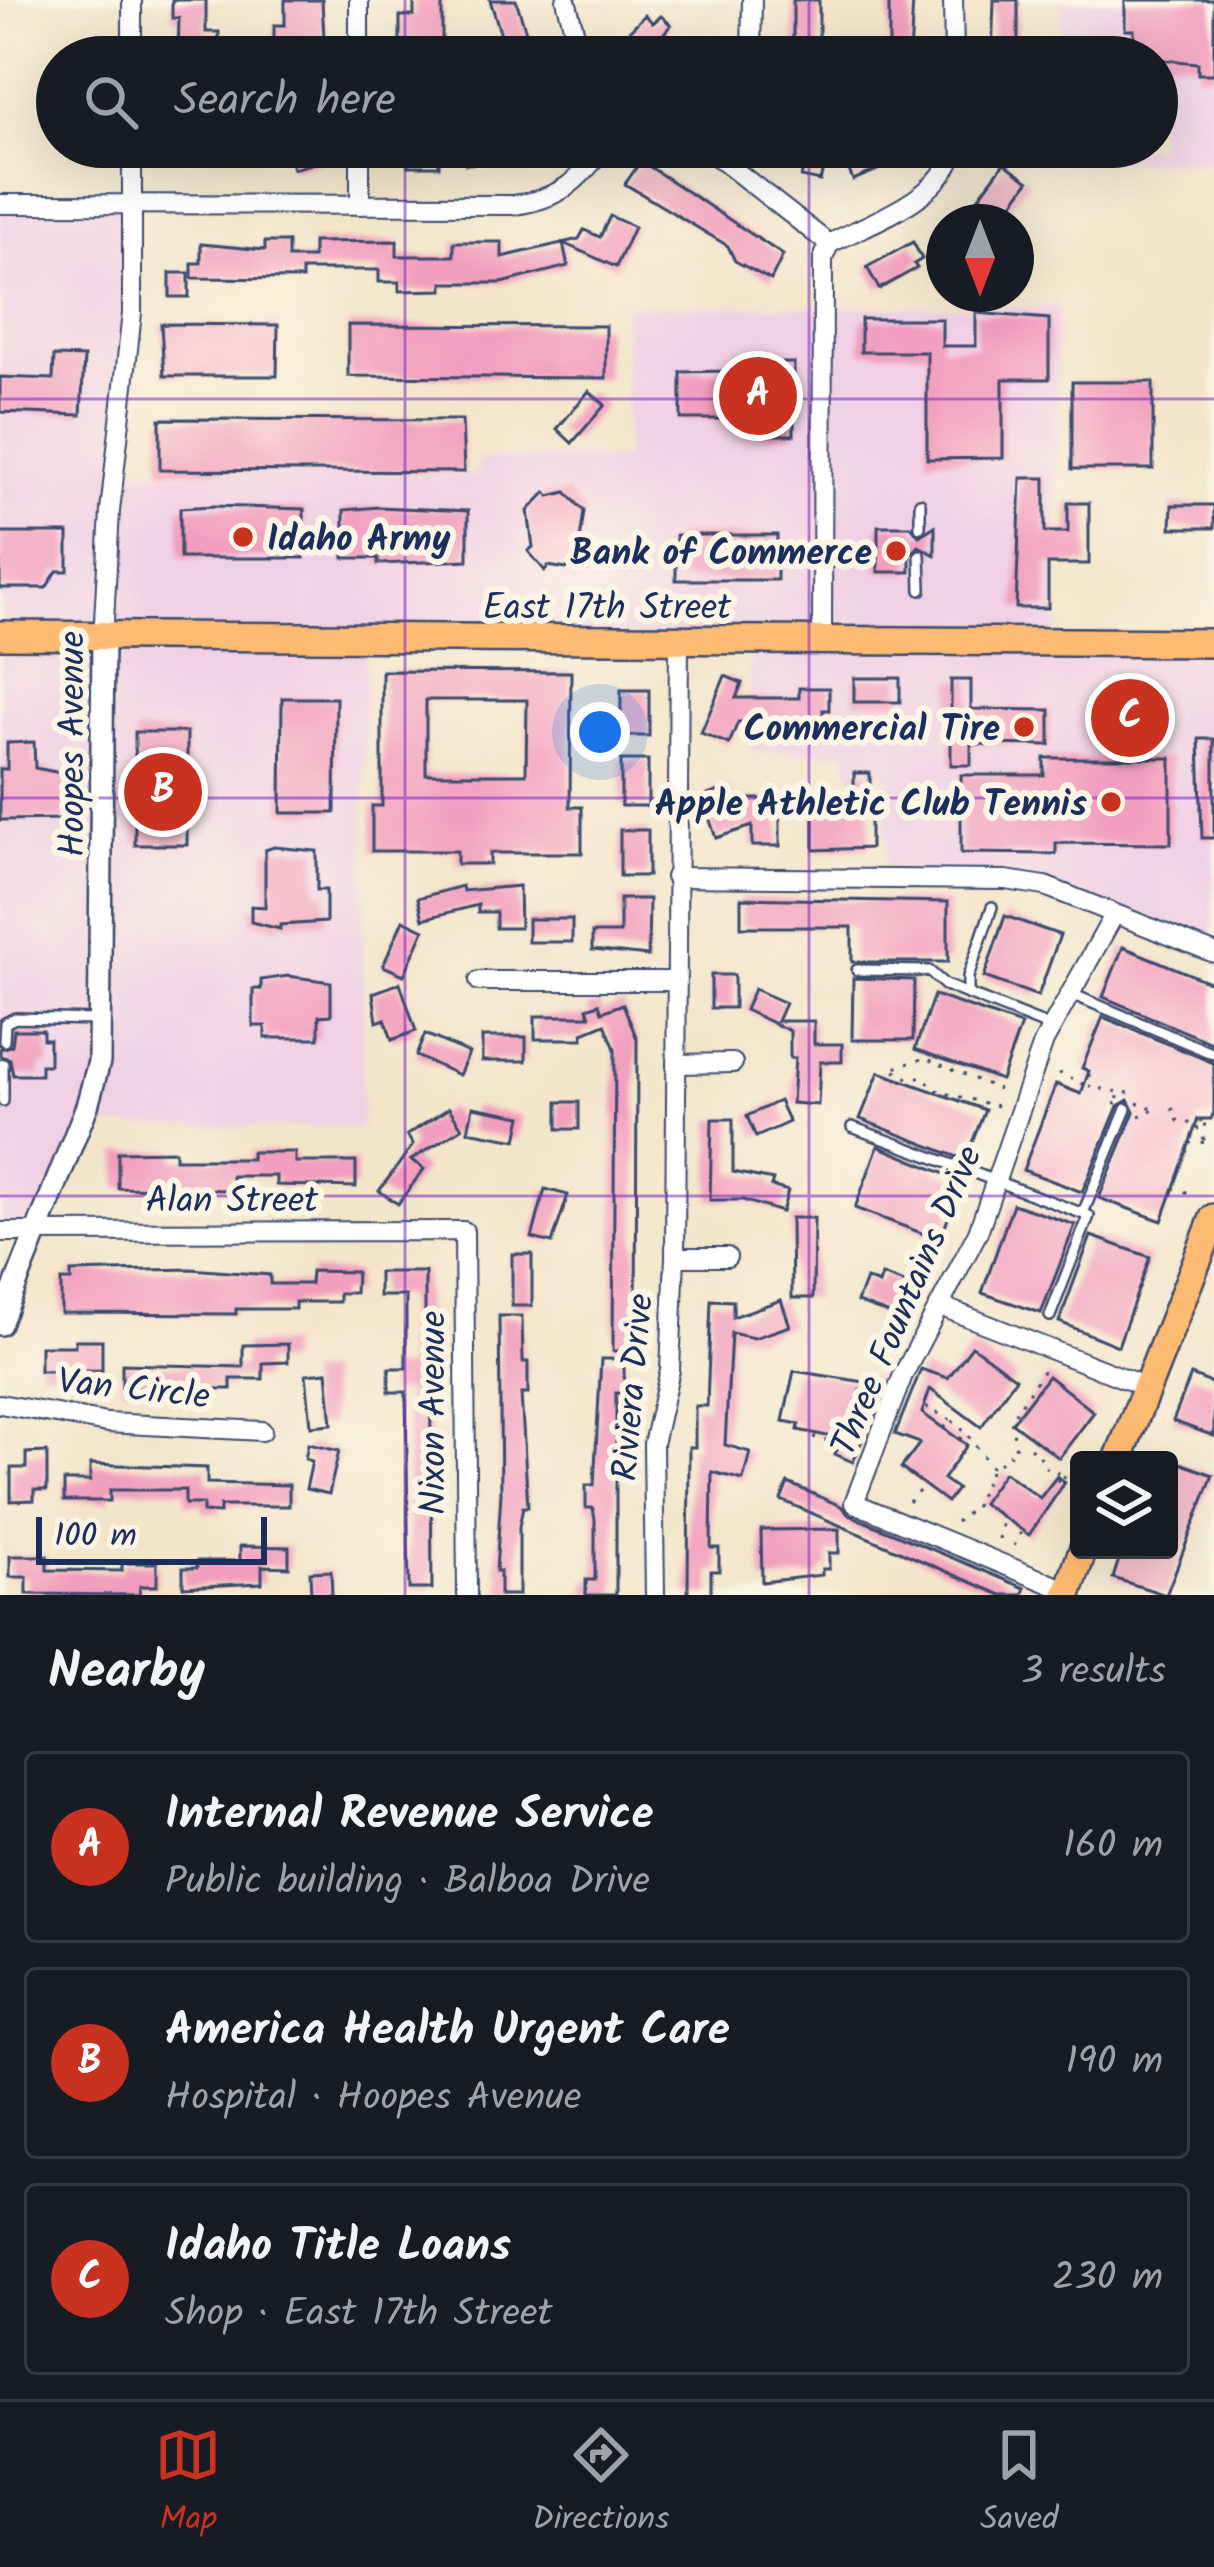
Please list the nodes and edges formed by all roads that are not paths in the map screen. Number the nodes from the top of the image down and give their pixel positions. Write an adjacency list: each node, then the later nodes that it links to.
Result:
1 (132, 0): 6 (street)
2 (359, 0): 7 (street)
3 (566, 0): 8 (street)
4 (752, 0): 9 (street)
5 (953, 0): 10 (street)
6 (132, 36)
7 (359, 36)
8 (576, 36)
9 (751, 36)
10 (954, 36)
11 (132, 168): 17 (street, Hoopes Avenue)
12 (360, 168): 18 (street)
13 (589, 168): 18 (street)
14 (735, 168): 19 (street)
15 (950, 168): 19 (street)
16 (0, 204): 17 (street)
17 (132, 204): 18 (street); 25 (street, Hoopes Avenue)
18 (360, 205)
19 (829, 244): 27 (street)
20 (920, 503): 21 (lane)
21 (920, 526)
22 (920, 555): 23 (lane)
23 (921, 590)
24 (0, 635): 25 (main road, East 17th Street)
25 (103, 639): 26 (main road, East 17th Street); 38 (street, Hoopes Avenue)
26 (679, 641): 27 (main road, East 17th Street); 29 (street, Riviera Drive)
27 (822, 644): 28 (main road, East 17th Street)
28 (1214, 644)
29 (675, 877): 31 (street); 34 (street, Riviera Drive)
30 (992, 908): 37 (lane)
31 (1114, 915): 32 (street); 36 (street, Three Fountains Drive)
32 (1214, 953)
33 (856, 970): 37 (lane)
34 (674, 980): 35 (street); 44 (street, Riviera Drive)
35 (479, 981)
36 (1069, 993): 39 (street, Three Fountains Drive); 41 (lane)
37 (968, 994): 39 (lane)
38 (102, 1020): 40 (lane); 53 (street, Hoopes Avenue)
39 (1051, 1027): 48 (street, Three Fountains Drive)
40 (4, 1041)
41 (1214, 1054)
42 (733, 1063): 44 (street)
43 (3, 1064): 45 (lane)
44 (676, 1064): 54 (street, Riviera Drive)
45 (3, 1101)
46 (1126, 1109): 49 (lane)
47 (852, 1127): 48 (lane)
48 (995, 1183): 49 (lane); 56 (street, Three Fountains Drive)
49 (1083, 1213): 57 (lane)
50 (1214, 1219): 59 (main road)
51 (464, 1231): 53 (street, Alan Street); 65 (street, Nixon Avenue)
52 (0, 1232): 53 (street, Alan Street)
53 (38, 1233): 58 (street, Hoopes Avenue)
54 (675, 1257): 55 (street, Riviera Drive); 66 (street, Riviera Drive)
55 (727, 1257)
56 (940, 1306): 59 (street); 64 (street, Three Fountains Drive)
57 (1050, 1316)
58 (0, 1324)
59 (1146, 1387): 62 (main road)
60 (0, 1404): 61 (street, Van Circle)
61 (262, 1432)
62 (1121, 1451)
63 (1080, 1559): 64 (main road)
64 (1067, 1593)
65 (467, 1595)
66 (655, 1595)

